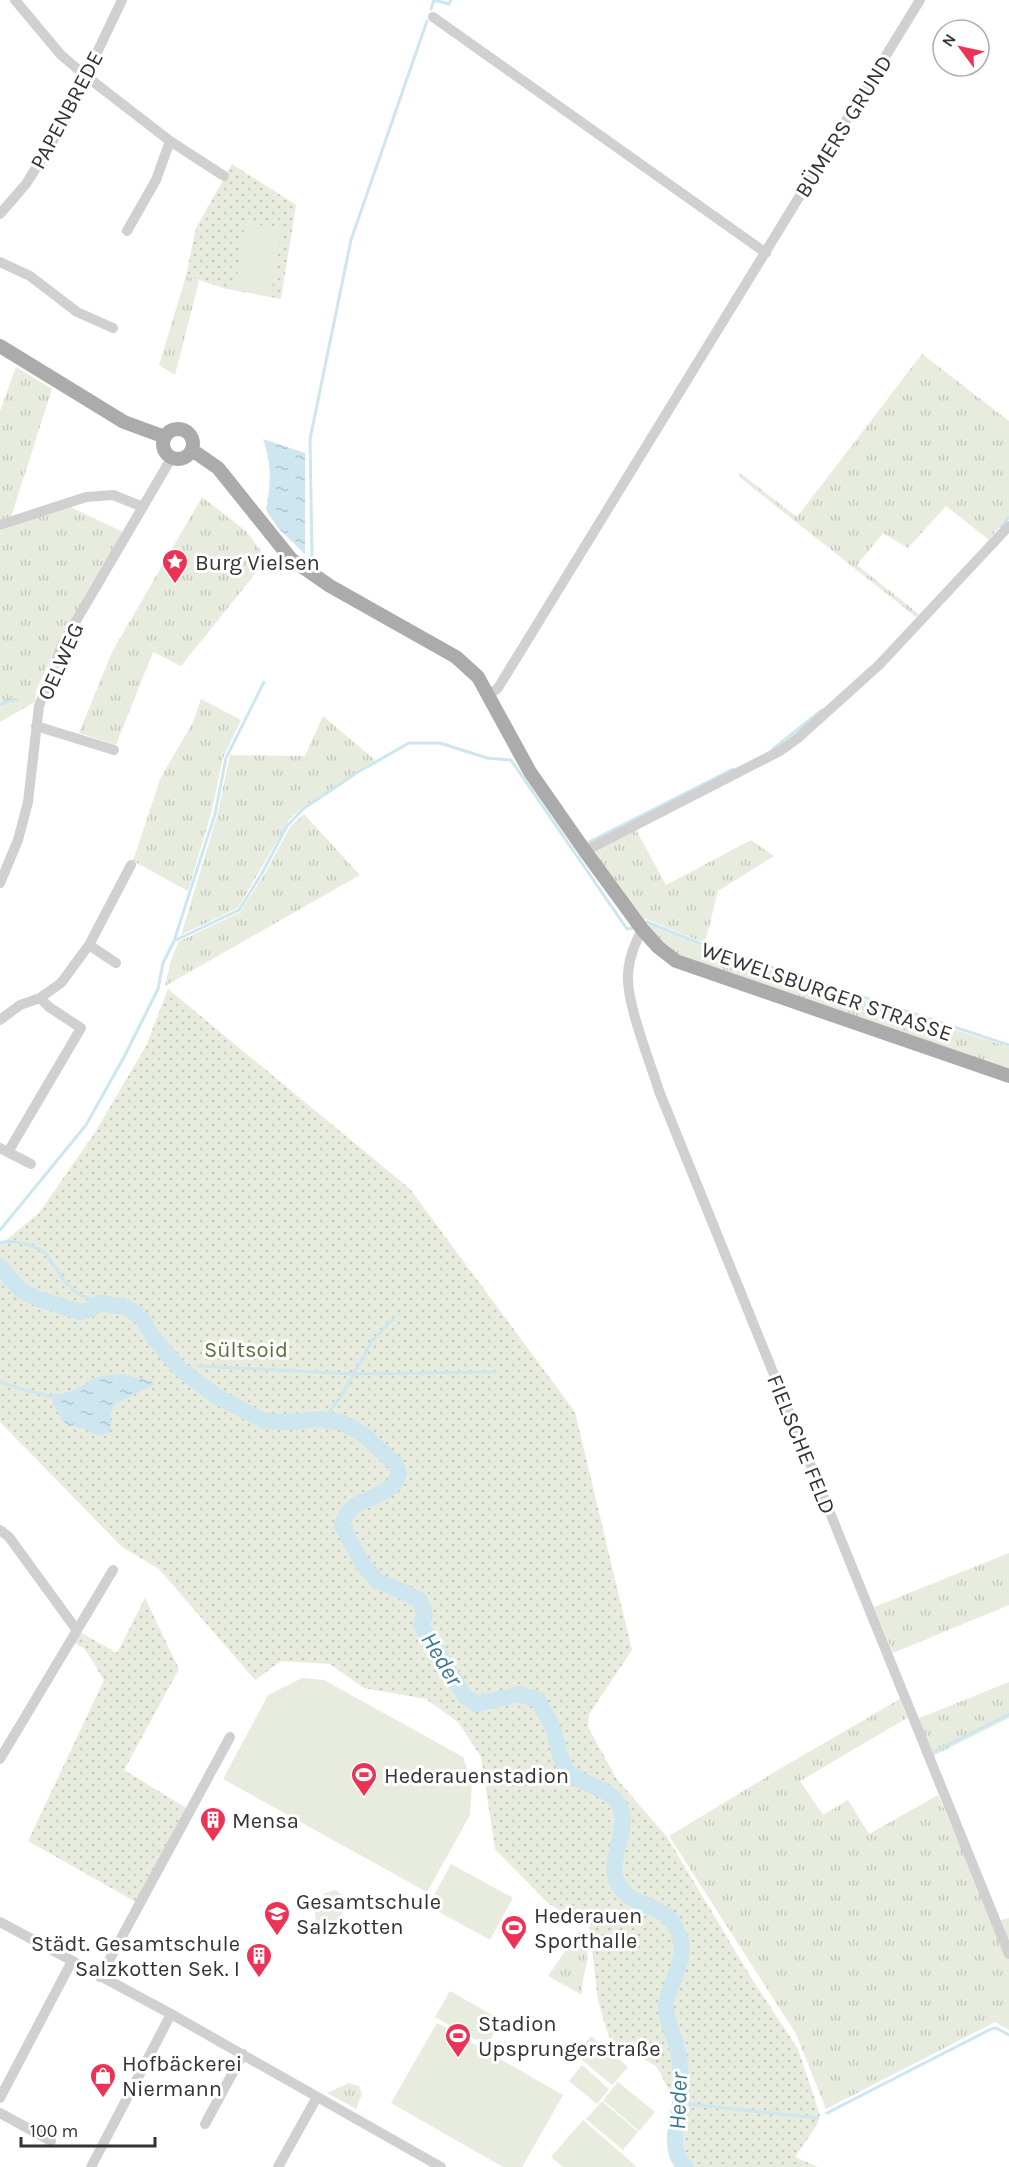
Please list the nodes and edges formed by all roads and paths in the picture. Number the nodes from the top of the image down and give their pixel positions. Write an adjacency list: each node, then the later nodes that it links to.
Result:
1 (15, 0): 5 (street)
2 (122, 0): 5 (street, PAPENBREDE)
3 (921, 0): 10 (street, BÜMERS GRUND)
4 (433, 17): 10 (street)
5 (86, 76): 6 (street); 8 (street, PAPENBREDE)
6 (170, 141): 7 (street); 9 (street)
7 (224, 176)
8 (0, 214)
9 (128, 231)
10 (766, 253): 20 (street, BÜMERS GRUND)
11 (0, 262): 12 (street)
12 (113, 328)
13 (0, 346): 14 (main road)
14 (165, 438): 15 (main road); 16 (main road)
15 (192, 450): 16 (main road); 20 (main road)
16 (172, 457): 17 (street, OELWEG)
17 (143, 507): 18 (street); 21 (street, OELWEG)
18 (0, 525)
19 (1009, 526): 23 (street)
20 (489, 695): 23 (main road)
21 (36, 726): 22 (street); 25 (street, OELWEG)
22 (114, 750)
23 (585, 851): 26 (main road, WEWELSBURGER STRASSE)
24 (131, 865): 27 (street)
25 (0, 883)
26 (642, 929): 31 (main road, WEWELSBURGER STRASSE); 40 (street, FIELSCHE FELD)
27 (89, 945): 28 (street); 29 (street)
28 (116, 963)
29 (40, 998): 30 (street); 32 (street)
30 (0, 1020)
31 (1009, 1076)
32 (4, 1150): 33 (street)
33 (31, 1164)
34 (0, 1530): 36 (street)
35 (113, 1570): 36 (street)
36 (76, 1629): 38 (street)
37 (230, 1737): 42 (street)
38 (0, 1759)
39 (0, 1922): 41 (street)
40 (1009, 1954)
41 (72, 1961): 42 (street); 46 (street)
42 (100, 1977): 43 (street)
43 (171, 2014): 44 (street); 50 (street)
44 (243, 2054): 45 (street); 48 (street)
45 (317, 2097): 51 (street); 52 (street)
46 (0, 2098)
47 (0, 2113): 49 (street)
48 (206, 2124)
49 (51, 2141)
50 (96, 2165)
51 (278, 2167)
52 (441, 2167)

